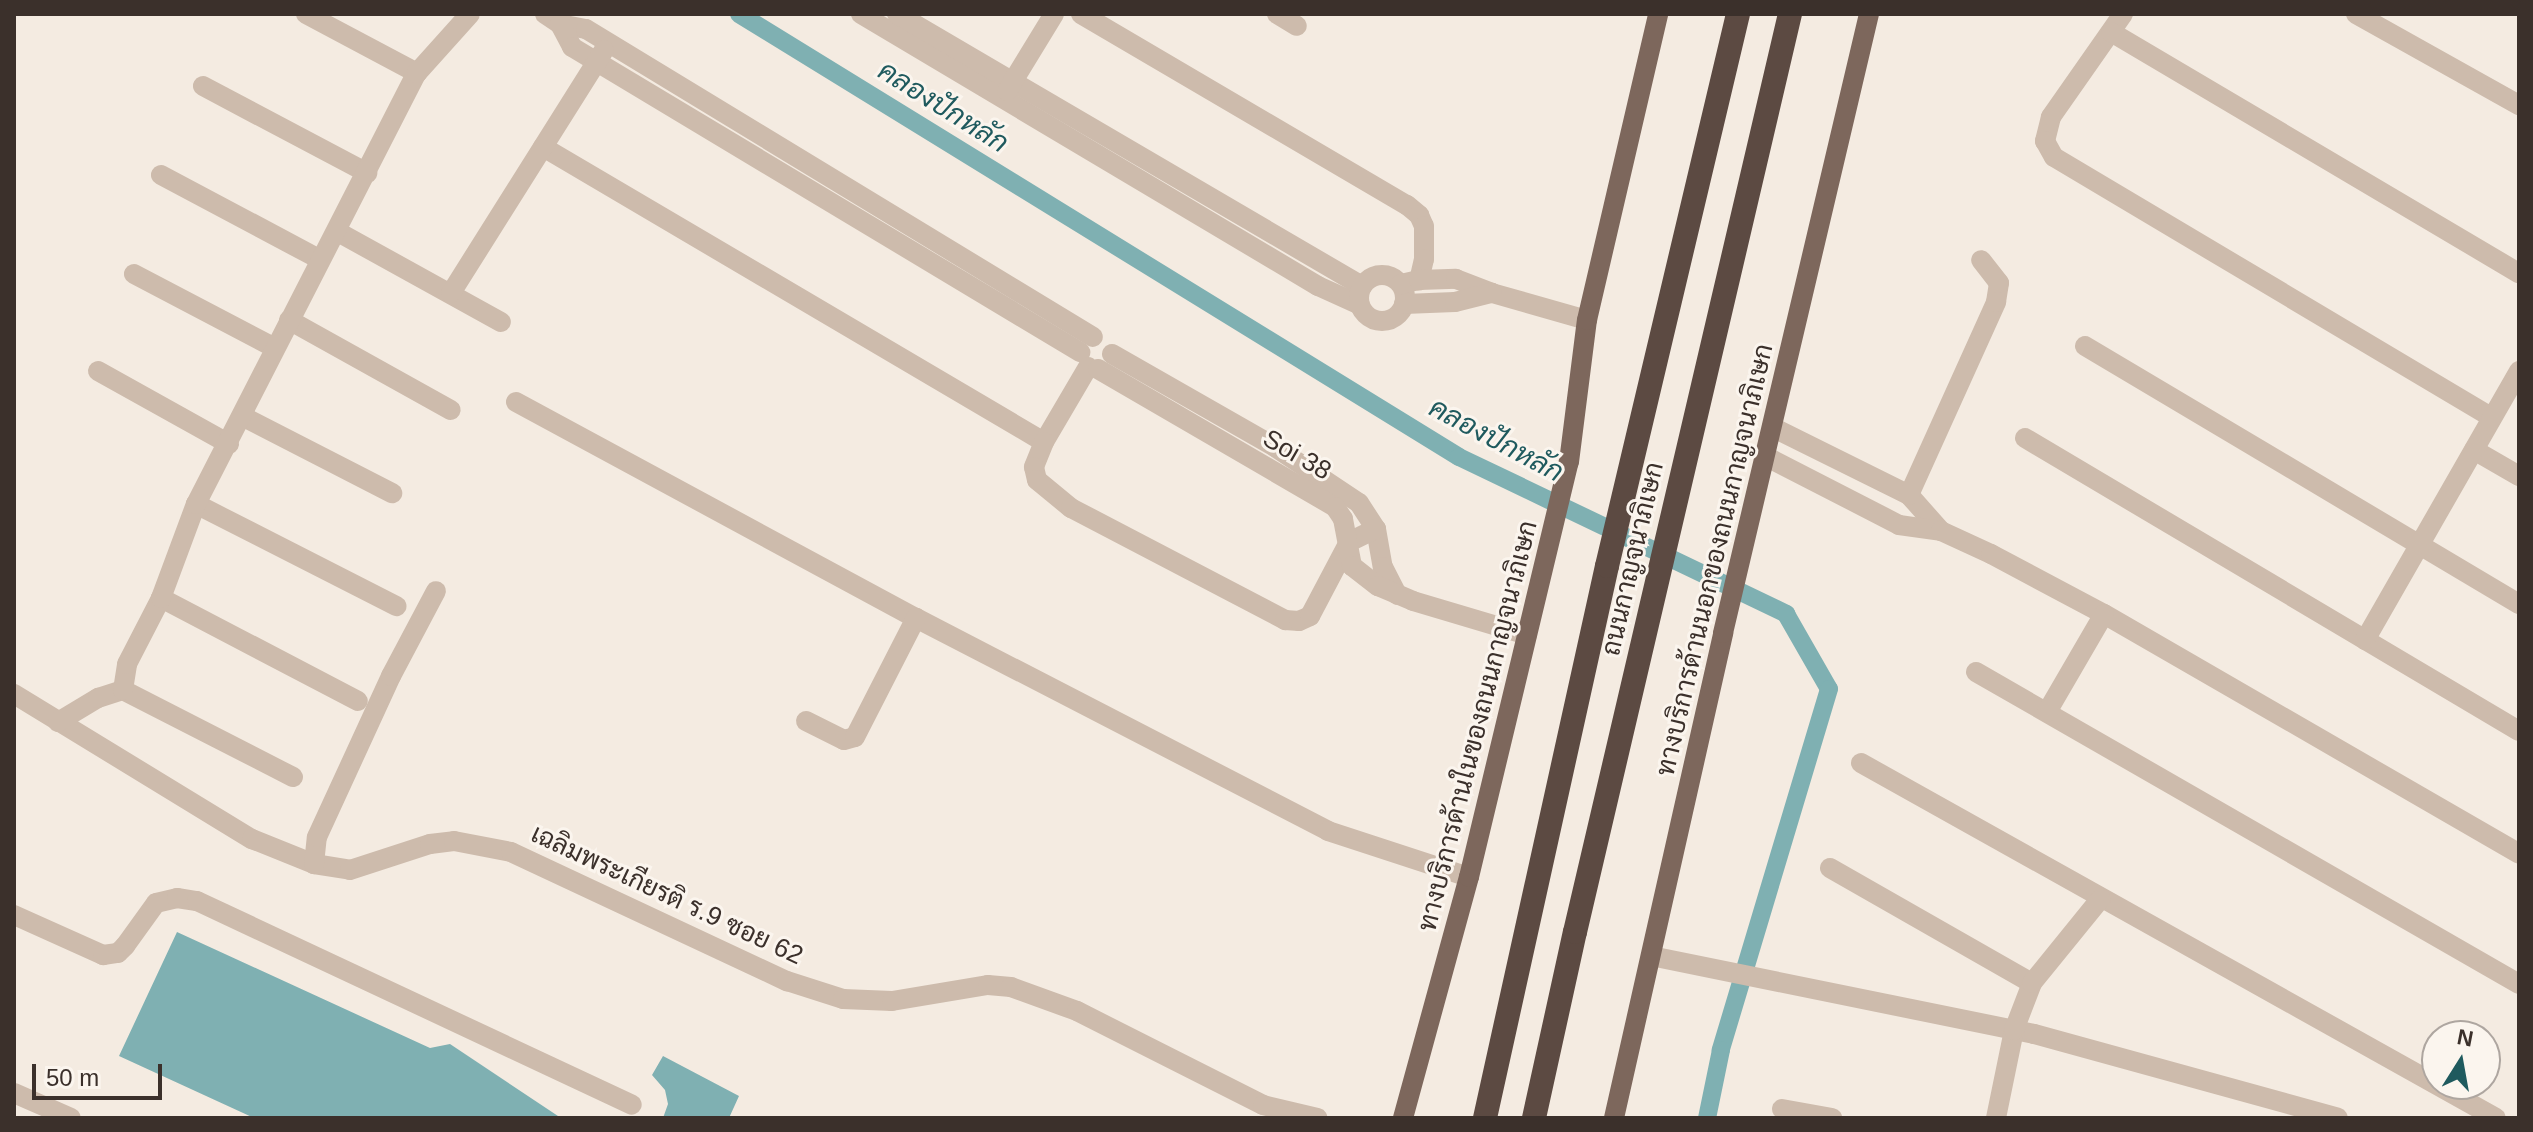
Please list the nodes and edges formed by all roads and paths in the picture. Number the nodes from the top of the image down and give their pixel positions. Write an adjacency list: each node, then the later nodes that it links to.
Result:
1 (306, 14): 19 (street)
2 (470, 14): 19 (street)
3 (861, 14): 21 (street)
4 (897, 14): 21 (street)
5 (1054, 14): 21 (street)
6 (1081, 14): 32 (street)
7 (1277, 14): 15 (street)
8 (1658, 14): 37 (main road, ทางบริการด้านในของถนนกาญจนาภิเษก)
9 (1738, 14): 101 (highway, ถนนกาญจนาภิเษก)
10 (1790, 14): 102 (highway, ถนนกาญจนาภิเษก)
11 (1869, 14): 48 (main road, ทางบริการด้านนอกของถนนกาญจนาภิเษก)
12 (2123, 14): 16 (street)
13 (2356, 14): 22 (street)
14 (553, 19): 17 (street); 18 (street)
15 (1297, 26)
16 (2111, 32): 30 (street); 47 (street)
17 (608, 43): 18 (street); 26 (street)
18 (596, 62): 23 (street); 26 (street)
19 (417, 73): 24 (street)
20 (203, 86): 24 (street)
21 (1008, 90): 35 (street)
22 (2519, 105)
23 (543, 147): 33 (street); 50 (street)
24 (367, 173): 27 (street)
25 (161, 175): 28 (street)
26 (845, 198): 41 (street, Soi 38)
27 (338, 232): 28 (street); 33 (street)
28 (319, 259): 36 (street)
29 (1981, 260): 57 (street)
30 (2519, 273)
31 (134, 274): 40 (street)
32 (1408, 289): 34 (street); 34 (street); 35 (street); 35 (street)
33 (451, 293): 38 (street)
34 (1492, 293): 37 (street)
35 (1361, 296)
36 (289, 320): 40 (street); 45 (street)
37 (1587, 320): 72 (main road, ทางบริการด้านในของถนนกาญจนาภิเษก)
38 (501, 322)
39 (2085, 346): 64 (street)
40 (275, 348): 46 (street)
41 (1094, 356): 50 (street); 58 (street, Soi 38)
42 (98, 371): 51 (street)
43 (2519, 371): 47 (street)
44 (516, 402): 71 (street)
45 (451, 410)
46 (242, 416): 51 (street); 56 (street)
47 (2491, 417): 52 (street)
48 (1772, 427): 53 (main road, ทางบริการด้านนอกของถนนกาญจนาภิเษก); 55 (street)
49 (2025, 438): 73 (street)
50 (1044, 442): 63 (street)
51 (229, 444): 59 (street)
52 (2474, 450): 54 (street); 64 (street)
53 (1765, 456): 60 (street); 90 (main road, ทางบริการด้านนอกของถนนกาญจนาภิเษก)
54 (2519, 476)
55 (1873, 479): 57 (street); 60 (street)
56 (392, 493)
57 (1909, 495): 62 (street)
58 (1341, 501): 61 (street); 63 (street, Soi 38)
59 (196, 504): 67 (street); 69 (street)
60 (1861, 505): 62 (street)
61 (1376, 529): 63 (street); 66 (street)
62 (1941, 531): 70 (street)
63 (1349, 542): 66 (street, Soi 38)
64 (2419, 544): 68 (street); 73 (street)
65 (436, 591): 85 (street)
66 (1397, 595): 72 (street, Soi 38)
67 (161, 598): 75 (street); 77 (street)
68 (2519, 604)
69 (396, 606)
70 (2104, 614): 78 (street); 84 (street)
71 (916, 618): 79 (street); 87 (street)
72 (1527, 635): 87 (main road, ทางบริการด้านในของถนนกาญจนาภิเษก)
73 (2365, 640): 81 (street)
74 (1976, 672): 78 (street)
75 (123, 690): 80 (street); 83 (street)
76 (14, 694): 80 (street, เฉลิมพระเกียรติ ร.9 ซอย 62)
77 (358, 701)
78 (2047, 712): 92 (street)
79 (806, 721)
80 (58, 722): 85 (street, เฉลิมพระเกียรติ ร.9 ซอย 62)
81 (2519, 731)
82 (1861, 763): 88 (street)
83 (293, 777)
84 (2519, 854)
85 (314, 864): 99 (street, เฉลิมพระเกียรติ ร.9 ซอย 62)
86 (1830, 868): 91 (street)
87 (1469, 877): 100 (main road, ทางบริการด้านในของถนนกาญจนาภิเษก)
88 (2101, 898): 91 (street); 97 (street)
89 (14, 915): 95 (street)
90 (1651, 956): 93 (street); 103 (main road, ทางบริการด้านนอกของถนนกาญจนาภิเษก)
91 (2032, 983): 93 (street)
92 (2518, 983)
93 (2014, 1030): 105 (street); 106 (street)
94 (14, 1093): 98 (street)
95 (632, 1105)
96 (1782, 1109): 104 (street)
97 (2482, 1115)
98 (71, 1118)
99 (1317, 1118)
100 (1403, 1118)
101 (1485, 1118)
102 (1534, 1118)
103 (1614, 1118)
104 (1832, 1118)
105 (1996, 1118)
106 (2338, 1118)

